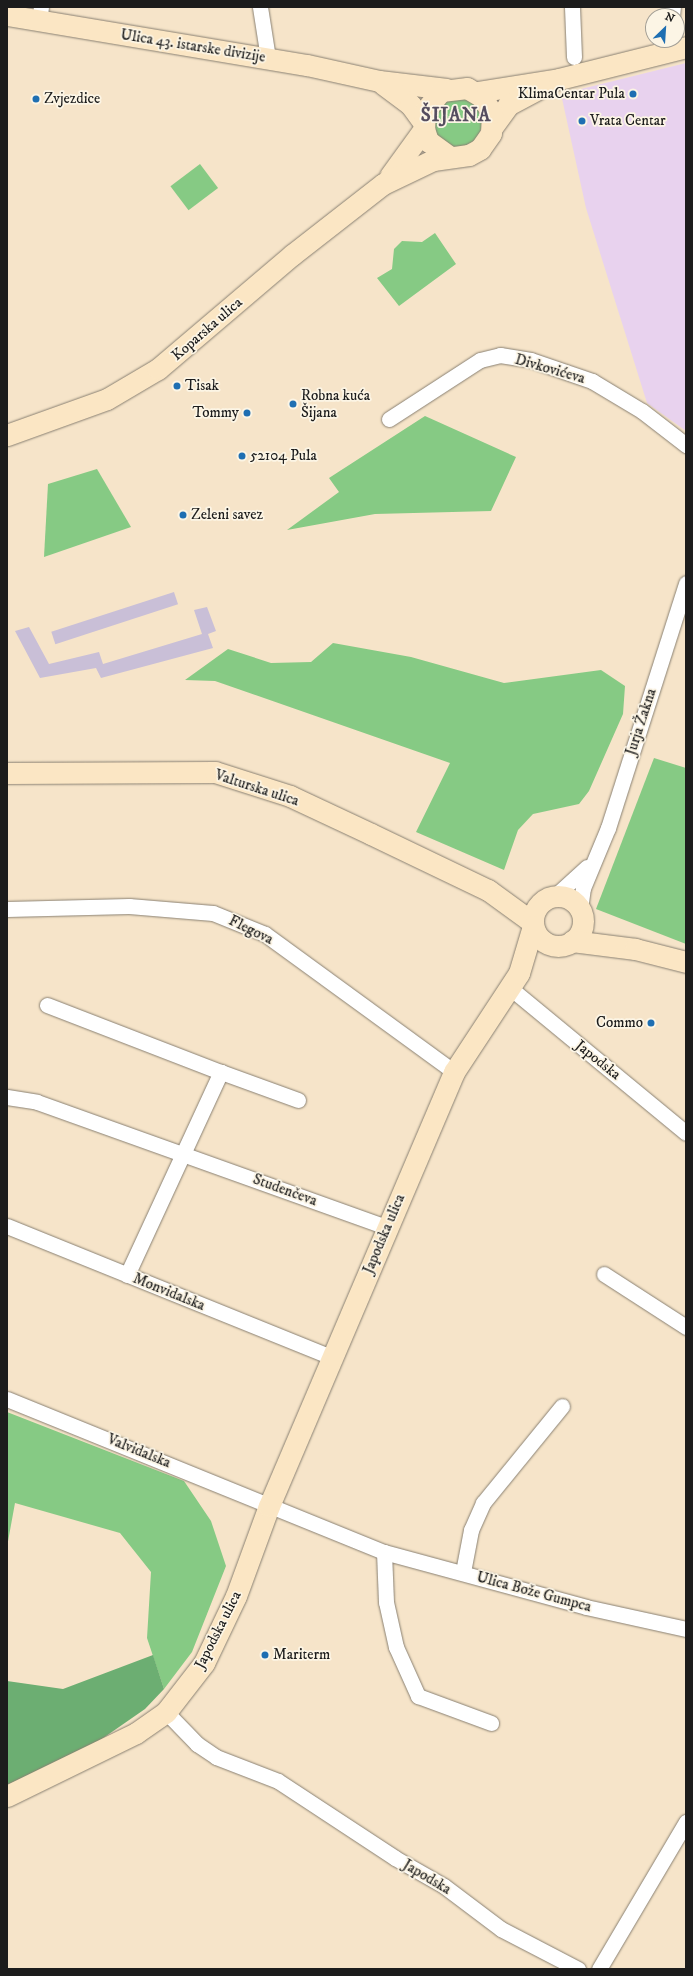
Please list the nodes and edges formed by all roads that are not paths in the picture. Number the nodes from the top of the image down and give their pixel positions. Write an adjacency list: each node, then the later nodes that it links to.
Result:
1 (260, 7): 7 (street)
2 (572, 7): 6 (street)
3 (40, 14): 4 (street, Ulica 43. istarske divizije); 7 (street, Ulica 43. istarske divizije)
4 (7, 15)
5 (663, 48): 8 (street)
6 (574, 57)
7 (268, 58): 9 (street, Ulica 43. istarske divizije)
8 (559, 79): 11 (street); 13 (street)
9 (379, 81): 10 (street, Ulica 43. istarske divizije); 12 (street, Ulica 43. istarske divizije)
10 (447, 89): 11 (street); 12 (street)
11 (477, 92): 13 (street)
12 (423, 125): 14 (street); 15 (street, Koparska ulica)
13 (493, 126): 14 (street)
14 (449, 156): 15 (street, Koparska ulica)
15 (383, 184): 17 (street, Koparska ulica)
16 (389, 419): 18 (street, Divkovićeva)
17 (7, 435)
18 (686, 445)
19 (686, 583): 21 (street, Jurja Žakna)
20 (7, 774): 22 (street, Valturska ulica)
21 (593, 861): 23 (street, Jurja Žakna); 25 (street, Jurja Žakna)
22 (488, 890): 23 (street, Valturska ulica); 26 (street, Valturska ulica)
23 (552, 896): 25 (street); 26 (street)
24 (7, 908): 33 (street, Flegova)
25 (581, 912): 27 (street); 28 (street)
26 (533, 924): 27 (street); 30 (street, Japodska ulica)
27 (564, 944): 28 (street); 30 (street, Japodska ulica)
28 (635, 949): 29 (street)
29 (686, 962)
30 (514, 980): 33 (street, Japodska ulica); 36 (street, Japodska)
31 (47, 1005): 32 (street)
32 (221, 1072): 35 (street); 37 (street)
33 (454, 1072): 39 (street, Japodska ulica)
34 (7, 1097): 37 (street, Studenčeva)
35 (298, 1100)
36 (686, 1133)
37 (183, 1152): 39 (street, Studenčeva); 41 (street)
38 (7, 1226): 41 (street, Monvidalska)
39 (386, 1227): 43 (street, Japodska ulica)
40 (604, 1274): 42 (street)
41 (127, 1275): 43 (street, Monvidalska)
42 (686, 1327)
43 (332, 1357): 46 (street, Japodska ulica)
44 (7, 1399): 46 (street, Valvidalska)
45 (562, 1406): 48 (street)
46 (269, 1506): 47 (street); 50 (street, Japodska ulica)
47 (384, 1552): 48 (street, Ulica Bože Gumpca); 51 (street)
48 (463, 1572): 49 (street, Ulica Bože Gumpca)
49 (686, 1629)
50 (166, 1712): 52 (street, Japodska ulica); 54 (street, Japodska)
51 (491, 1723)
52 (7, 1796)
53 (686, 1822): 55 (street)
54 (578, 1969)
55 (599, 1969)

